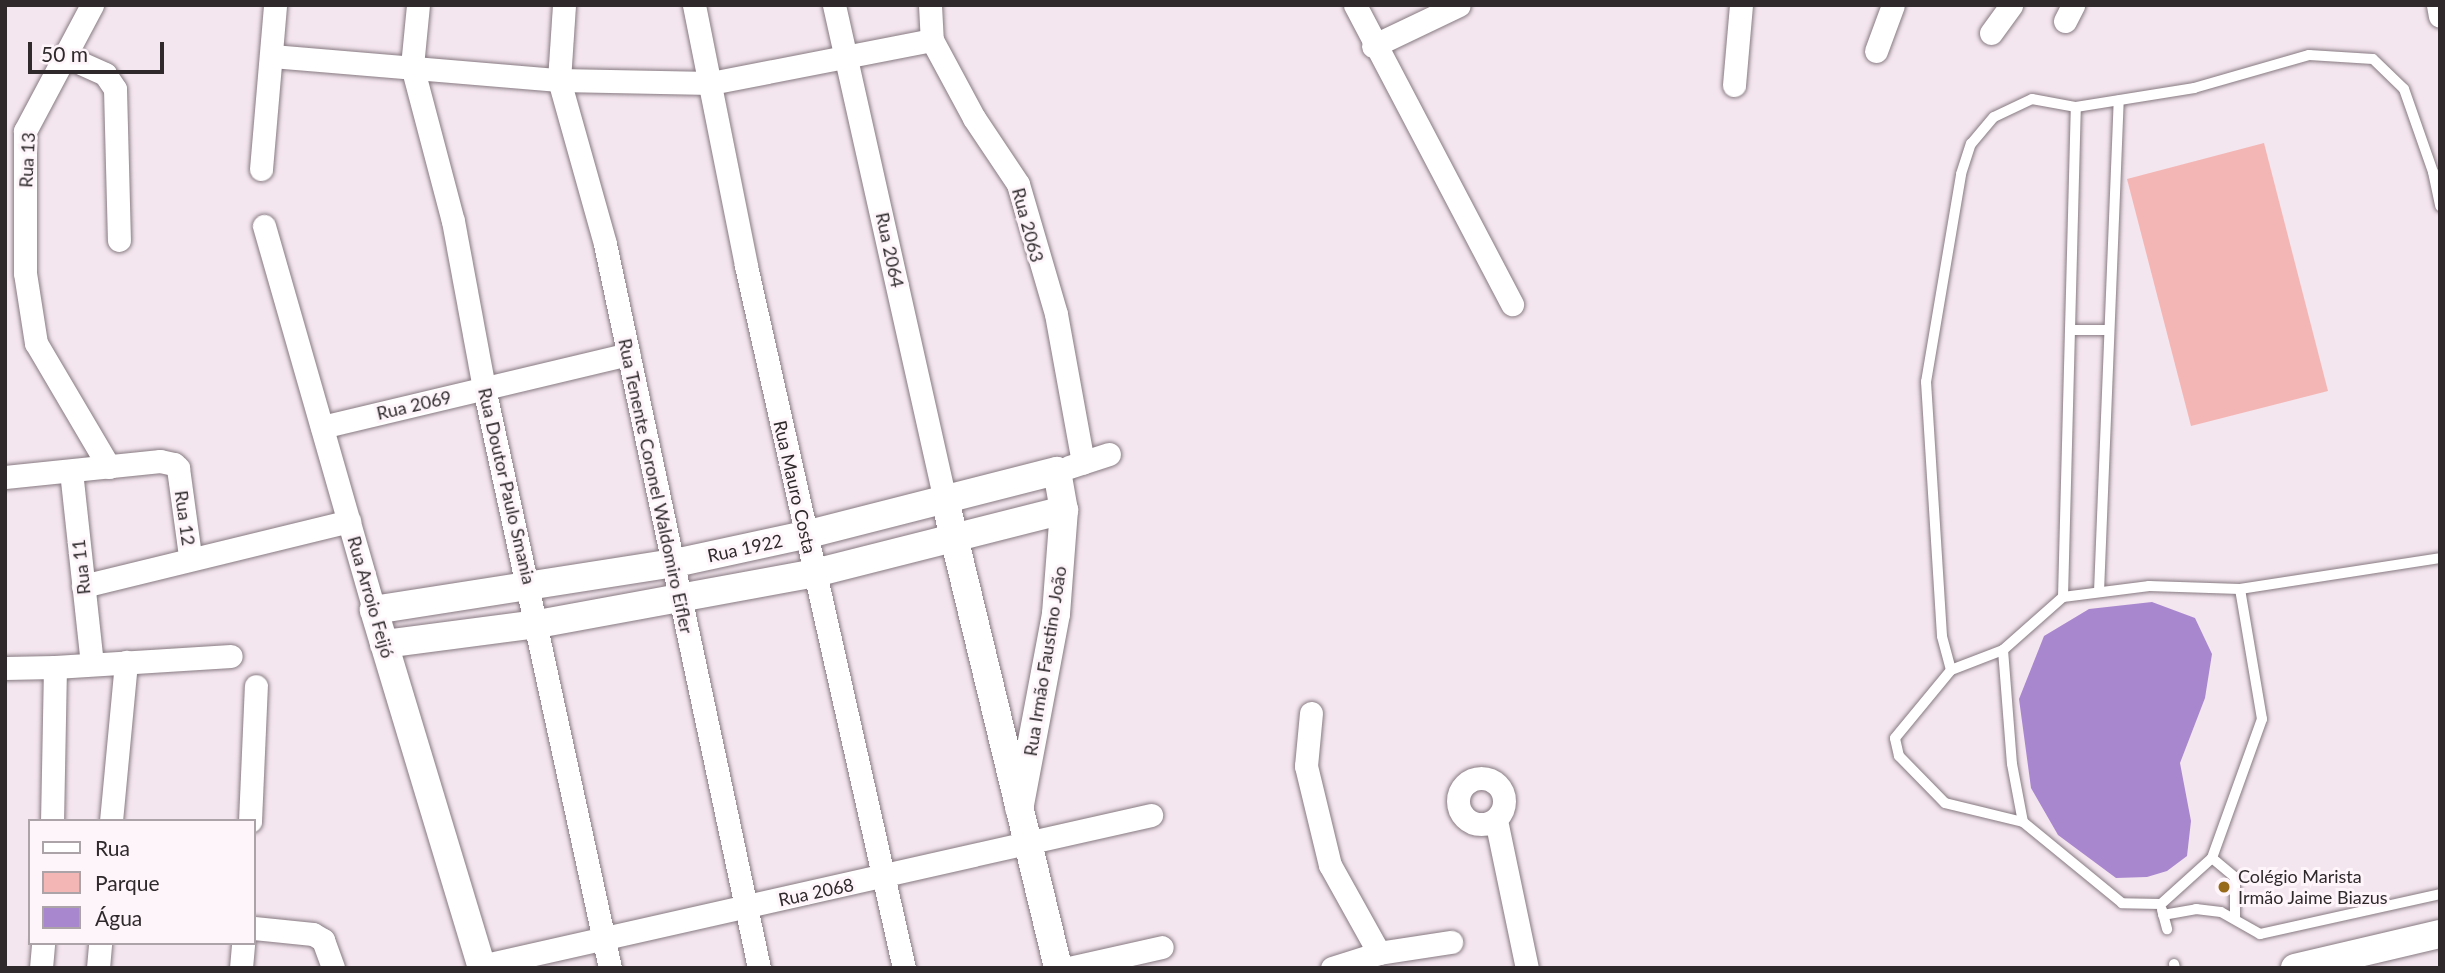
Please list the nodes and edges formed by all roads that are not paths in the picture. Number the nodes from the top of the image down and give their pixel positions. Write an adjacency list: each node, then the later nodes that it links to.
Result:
1 (92, 5): 19 (street, Rua 13)
2 (275, 5): 20 (street)
3 (418, 5): 22 (street, Rua Doutor Paulo Smania)
4 (564, 5): 23 (street, Rua Tenente Coronel Waldomiro Eifler)
5 (694, 5): 24 (street, Rua Mauro Costa)
6 (834, 5): 21 (street, Rua 2064)
7 (930, 5): 16 (street, Rua 2063)
8 (1355, 5): 17 (street)
9 (1459, 5): 17 (street)
10 (1741, 5): 25 (street)
11 (1893, 5): 18 (street)
12 (2011, 5): 15 (street)
13 (2438, 5): 14 (street)
14 (2440, 16)
15 (1991, 33)
16 (932, 40): 21 (street); 41 (street, Rua 2063)
17 (1373, 46): 33 (street)
18 (1875, 51)
19 (65, 56): 31 (street); 32 (street, Rua 13)
20 (272, 56): 22 (street); 28 (street)
21 (848, 57): 24 (street); 44 (street, Rua 2064)
22 (412, 66): 23 (street); 37 (street, Rua Doutor Paulo Smania)
23 (559, 80): 24 (street); 36 (street, Rua Tenente Coronel Waldomiro Eifler)
24 (711, 83): 47 (street, Rua Mauro Costa)
25 (1734, 85)
26 (2119, 100): 27 (lane); 29 (lane); 35 (lane)
27 (2076, 107): 34 (lane); 68 (lane)
28 (261, 169)
29 (2440, 206)
30 (264, 226): 38 (street, Rua Arroio Feijó)
31 (119, 240)
32 (15, 273): 40 (street, Rua 13)
33 (1513, 304)
34 (2070, 330): 35 (lane); 57 (lane)
35 (2109, 330): 56 (lane)
36 (628, 354): 37 (street, Rua 2069); 51 (street, Rua Tenente Coronel Waldomiro Eifler)
37 (484, 388): 38 (street, Rua 2069); 53 (street, Rua Doutor Paulo Smania)
38 (322, 427): 46 (street, Rua Arroio Feijó)
39 (1109, 454): 41 (street, Rua 1922)
40 (109, 467): 42 (street, Rua 12); 49 (street, Rua 12)
41 (1070, 467): 44 (street, Rua 1922); 45 (street, Rua Irmão Faustino João)
42 (71, 471): 43 (street, Rua 12); 54 (street, Rua 11)
43 (5, 477)
44 (944, 496): 47 (street, Rua 1922); 48 (street, Rua Irmão Faustino João)
45 (1064, 510): 48 (street); 71 (street, Rua Irmão Faustino João)
46 (349, 521): 49 (street, Rua 12); 59 (street, Rua Arroio Feijó)
47 (806, 536): 51 (street, Rua 1922); 52 (street, Rua Mauro Costa)
48 (954, 537): 52 (street); 71 (street, Rua Irmão Faustino João)
49 (190, 556): 54 (street)
50 (2440, 558): 55 (lane)
51 (675, 563): 53 (street, Rua 1922); 58 (street, Rua Tenente Coronel Waldomiro Eifler)
52 (815, 573): 58 (street); 80 (street, Rua Mauro Costa)
53 (530, 585): 59 (street, Rua 1922); 60 (street, Rua Doutor Paulo Smania)
54 (83, 586): 65 (street, Rua 11)
55 (2240, 589): 56 (lane); 79 (lane)
56 (2099, 592): 57 (lane)
57 (2063, 597): 62 (lane)
58 (680, 600): 60 (street); 82 (street, Rua Tenente Coronel Waldomiro Eifler)
59 (374, 610): 61 (street, Rua Arroio Feijó)
60 (538, 624): 61 (street); 88 (street, Rua Doutor Paulo Smania)
61 (384, 644): 96 (street, Rua Arroio Feijó)
62 (2003, 650): 68 (lane); 77 (lane)
63 (231, 656): 64 (street)
64 (126, 662): 65 (street); 74 (street)
65 (92, 663): 66 (street)
66 (55, 667): 67 (street); 73 (street)
67 (5, 668)
68 (1951, 670): 77 (lane)
69 (256, 686): 75 (street)
70 (1311, 713): 94 (street)
71 (1019, 809): 78 (street, Rua Irmão Faustino João)
72 (1151, 816): 78 (street, Rua 2068)
73 (52, 819)
74 (111, 819)
75 (250, 819)
76 (1496, 820): 107 (street)
77 (2023, 822): 83 (lane)
78 (1028, 844): 80 (street, Rua 2068); 104 (street, Rua Irmão Faustino João)
79 (2213, 858): 83 (lane); 84 (lane)
80 (884, 877): 82 (street, Rua 2068); 103 (street, Rua Mauro Costa)
81 (2440, 894): 84 (lane)
82 (746, 907): 88 (street, Rua 2068); 102 (street, Rua Tenente Coronel Waldomiro Eifler)
83 (2162, 910): 84 (lane); 86 (lane)
84 (2235, 917)
85 (256, 928): 100 (street)
86 (2167, 929)
87 (2440, 934): 108 (street)
88 (604, 940): 96 (street, Rua 2068); 101 (street, Rua Doutor Paulo Smania)
89 (1451, 942): 95 (street)
90 (43, 945): 97 (street)
91 (100, 945): 98 (street)
92 (243, 945): 99 (street)
93 (1162, 947): 105 (street)
94 (1379, 953): 95 (street); 106 (street)
95 (1414, 958)
96 (482, 967)
97 (41, 968)
98 (98, 968)
99 (241, 968)
100 (333, 968)
101 (610, 968)
102 (759, 968)
103 (904, 968)
104 (1058, 968)
105 (1069, 968)
106 (1332, 968)
107 (1527, 968)
108 (2295, 968)

